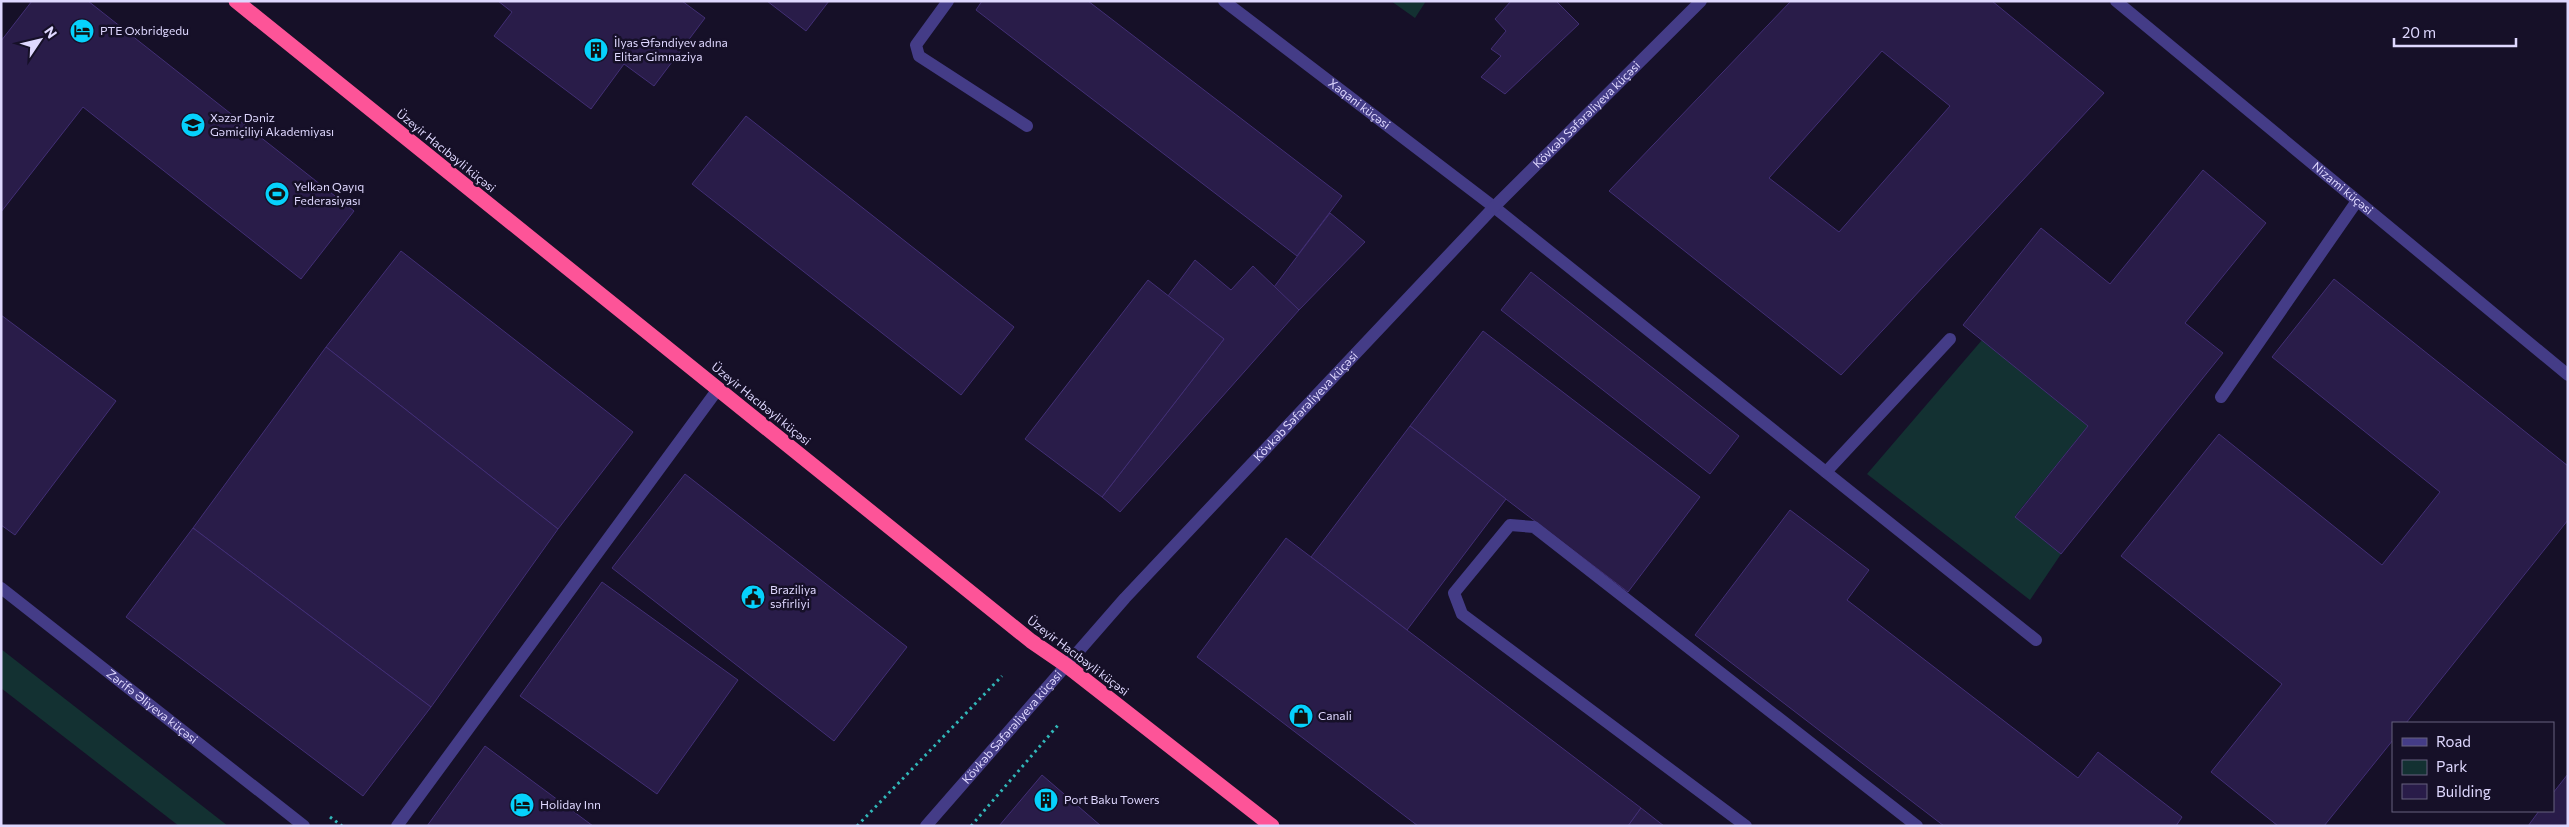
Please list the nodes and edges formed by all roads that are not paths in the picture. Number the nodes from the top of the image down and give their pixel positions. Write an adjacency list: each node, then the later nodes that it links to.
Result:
1 (236, 1): 11 (highway, Üzeyir Hacıbəyli küçəsi)
2 (948, 1): 6 (street)
3 (1224, 1): 8 (street, Xaqani küçəsi)
4 (1701, 1): 8 (street, Kövkəb Səfərəliyeva küçəsi)
5 (2116, 1): 7 (street, Nizami küçəsi)
6 (1027, 126)
7 (2357, 201): 10 (street, Nizami küçəsi); 12 (street)
8 (1494, 208): 13 (street, Xaqani küçəsi); 16 (street, Kövkəb Səfərəliyeva küçəsi)
9 (1950, 338): 13 (street)
10 (2568, 375)
11 (718, 389): 16 (highway, Üzeyir Hacıbəyli küçəsi); 18 (street)
12 (2221, 397)
13 (1826, 472): 15 (street, Xaqani küçəsi)
14 (1, 588): 17 (street, Zərifə Əliyeva küçəsi)
15 (2036, 640)
16 (1066, 665): 19 (street, Kövkəb Səfərəliyeva küçəsi); 20 (highway, Üzeyir Hacıbəyli küçəsi)
17 (304, 826)
18 (397, 826)
19 (926, 826)
20 (1272, 826)
21 (1746, 826): 22 (street)
22 (1917, 826)

